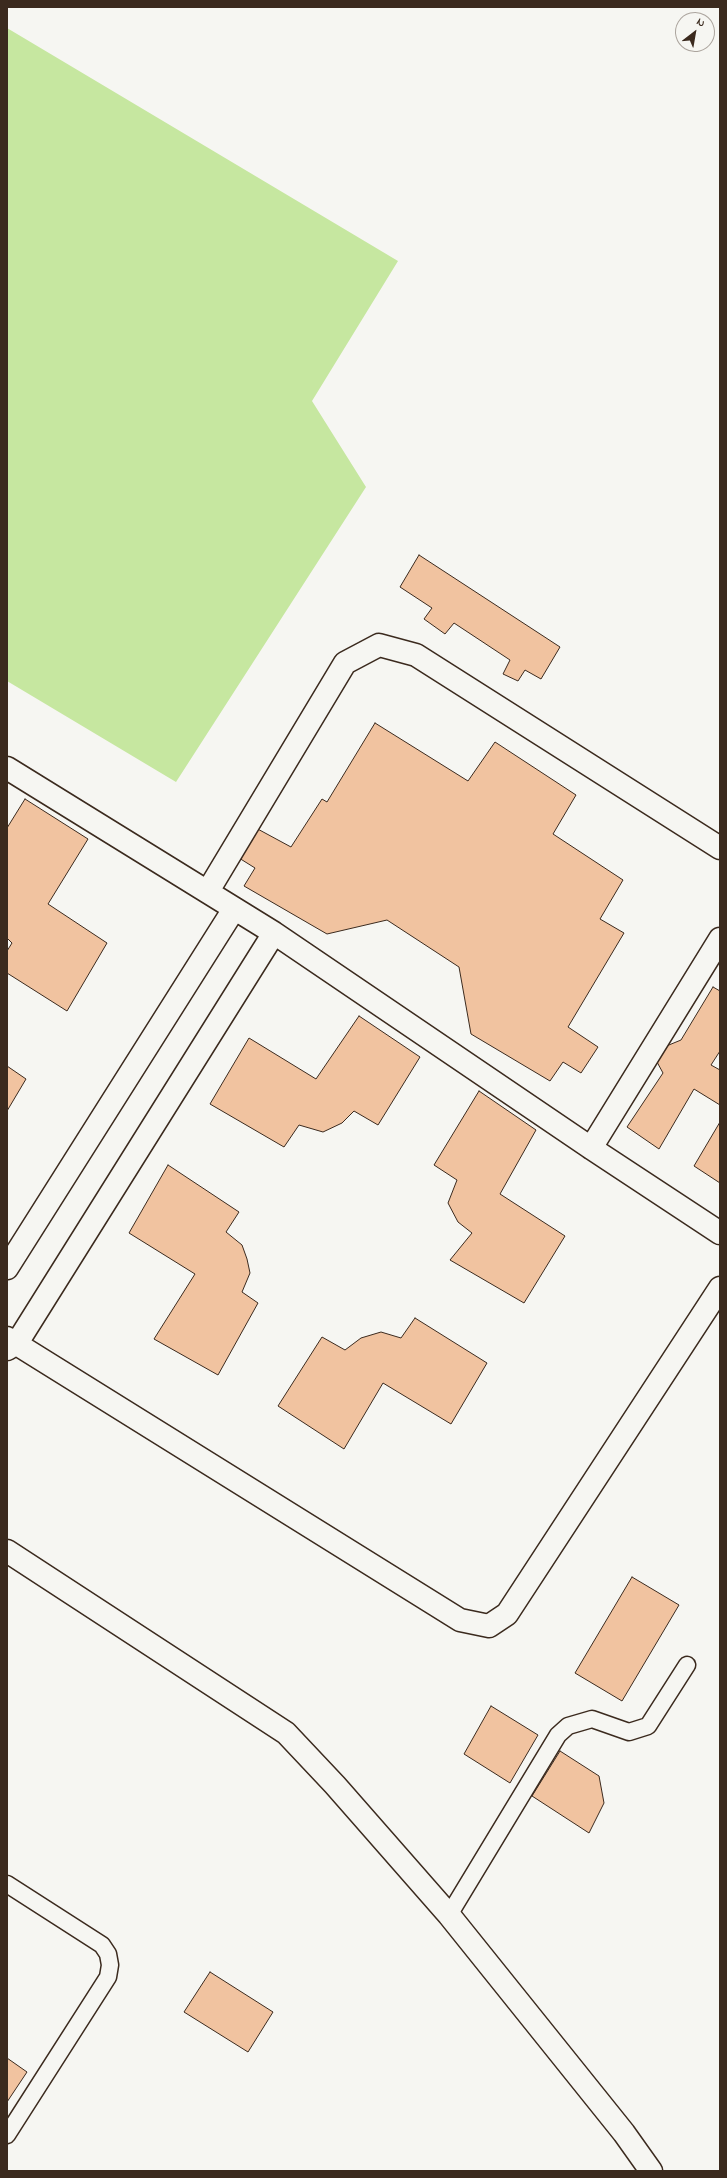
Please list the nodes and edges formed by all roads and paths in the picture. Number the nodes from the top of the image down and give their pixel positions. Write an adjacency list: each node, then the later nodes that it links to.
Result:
1 (7, 768): 3 (street)
2 (720, 848): 3 (street)
3 (208, 891): 4 (street)
4 (234, 908): 5 (street); 9 (street)
5 (274, 933): 7 (street); 11 (street)
6 (720, 939): 7 (street)
7 (591, 1148): 8 (street)
8 (720, 1233)
9 (7, 1268)
10 (720, 1288): 11 (street)
11 (10, 1343)
12 (7, 1551): 15 (street)
13 (687, 1665): 15 (lane)
14 (7, 1884): 16 (lane)
15 (449, 1915): 17 (street)
16 (7, 2135)
17 (651, 2171)

